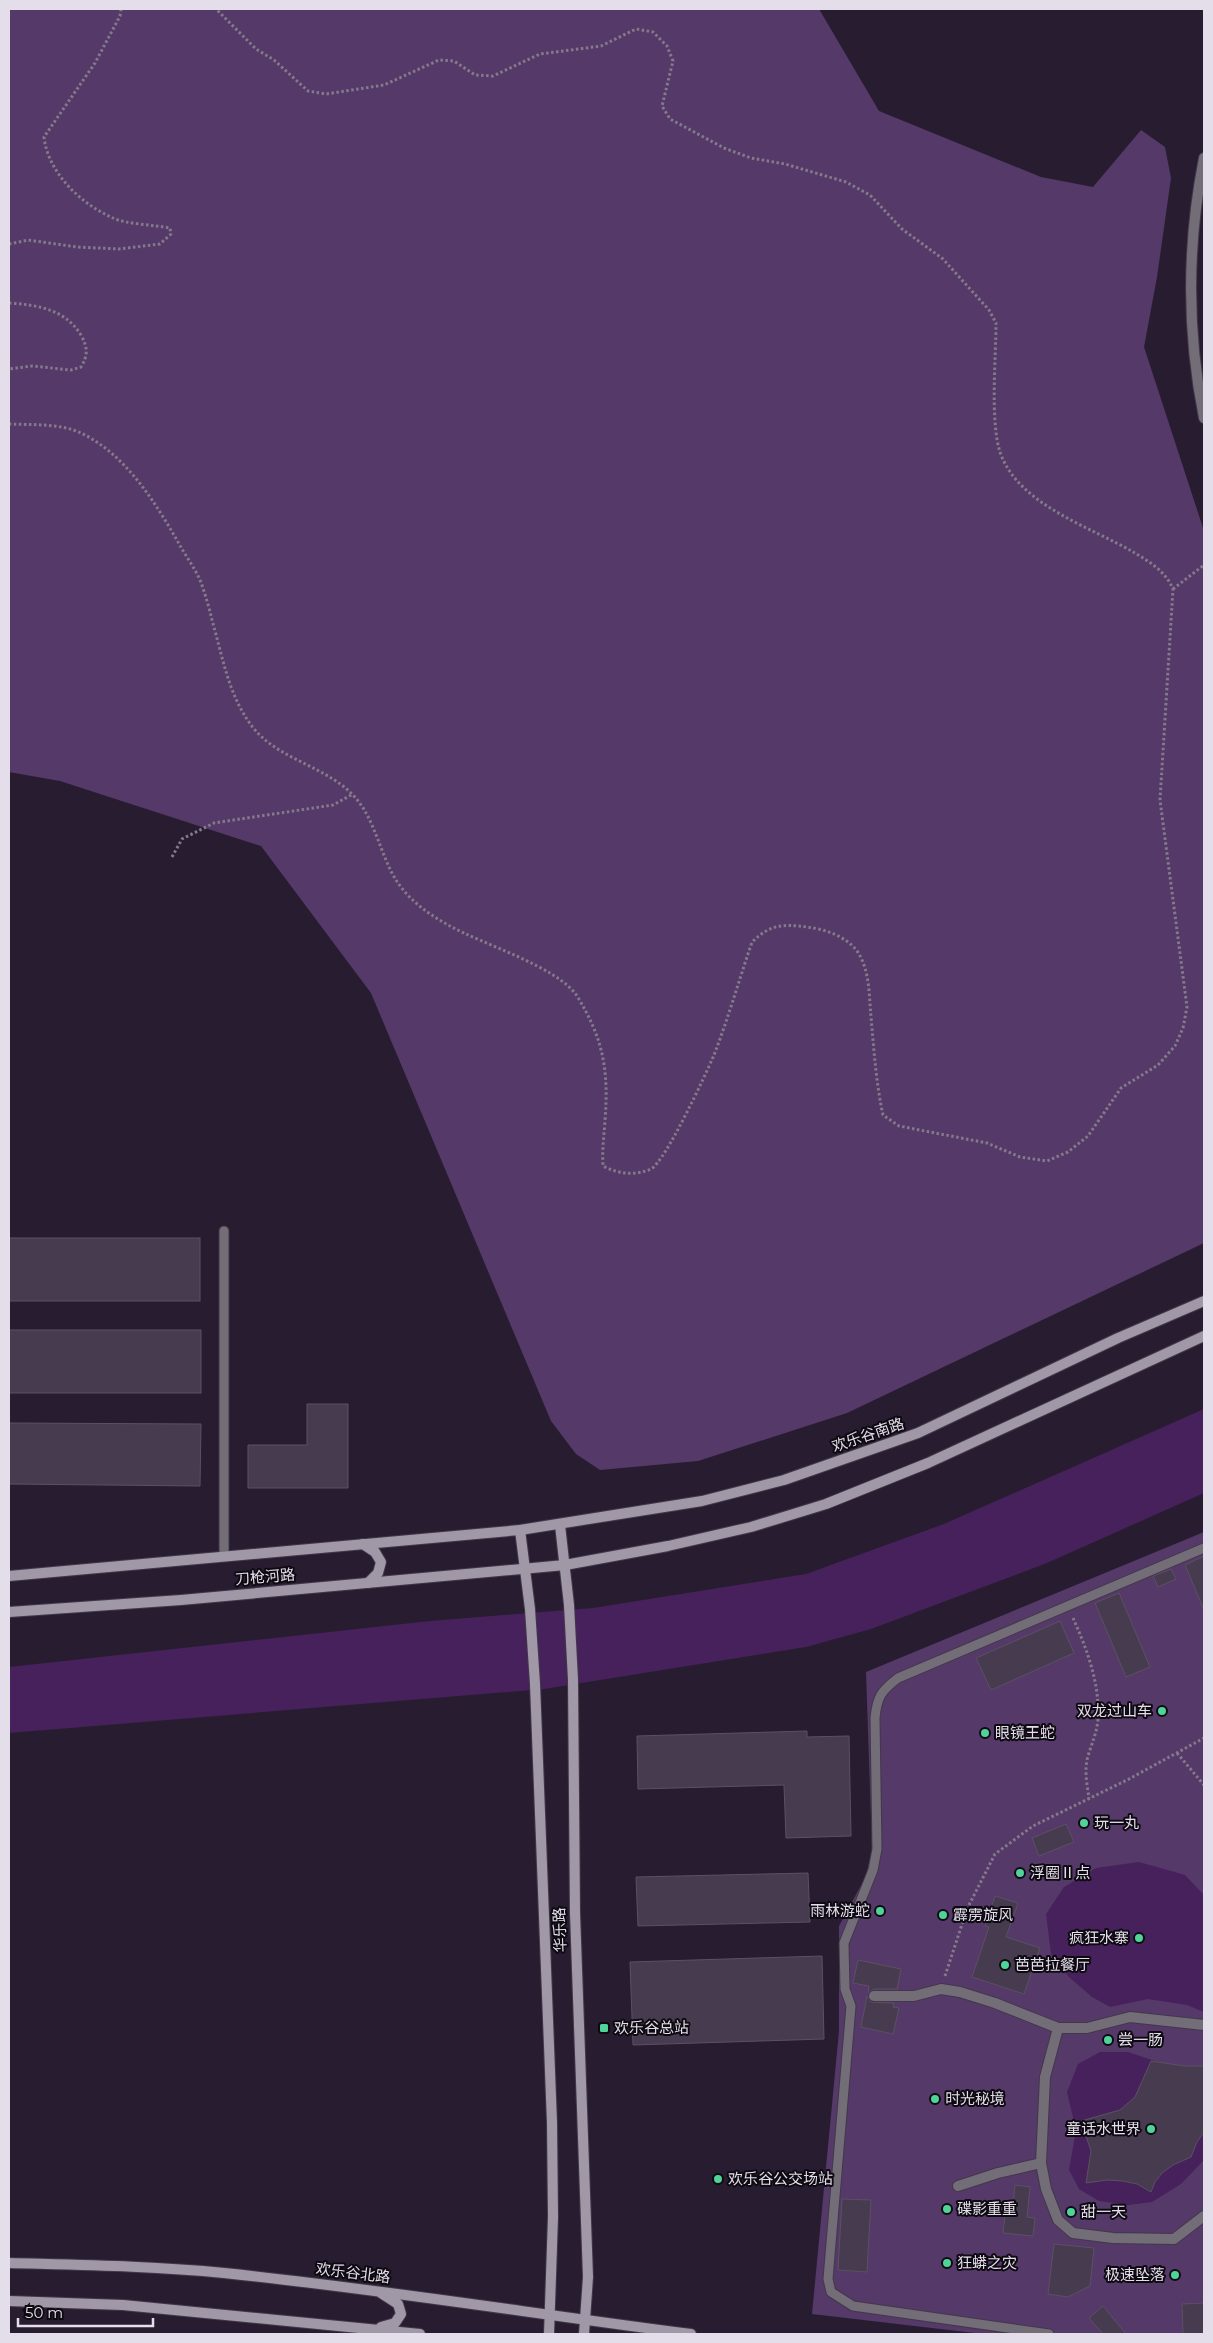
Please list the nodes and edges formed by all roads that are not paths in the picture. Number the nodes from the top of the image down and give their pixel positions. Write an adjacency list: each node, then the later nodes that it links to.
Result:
1 (1204, 158): 2 (street)
2 (1204, 418)
3 (224, 1231): 10 (lane)
4 (1204, 1301): 6 (street, 欢乐谷南路)
5 (1204, 1336): 11 (street)
6 (560, 1525): 7 (street, 欢乐谷南路); 11 (street, 华乐路)
7 (520, 1530): 8 (street, 刀枪河路); 12 (street, 华乐路)
8 (363, 1544): 10 (street, 刀枪河路); 14 (street)
9 (1204, 1548): 32 (lane)
10 (224, 1556): 13 (street, 刀枪河路)
11 (565, 1565): 12 (street); 26 (street, 华乐路)
12 (524, 1568): 14 (street, 刀枪河路); 25 (street, 华乐路)
13 (9, 1576)
14 (368, 1583): 15 (street, 刀枪河路)
15 (9, 1612)
16 (874, 1996): 18 (street)
17 (1204, 2025): 18 (street)
18 (1058, 2028): 19 (street)
19 (1041, 2163): 20 (street); 21 (street)
20 (958, 2186)
21 (1204, 2216)
22 (9, 2263): 23 (street, 欢乐谷北路)
23 (378, 2290): 25 (street, 欢乐谷北路); 27 (street)
24 (9, 2301): 27 (street)
25 (550, 2316): 26 (street, 欢乐谷北路); 29 (street, 华乐路)
26 (586, 2321): 30 (street, 华乐路); 31 (street, 欢乐谷北路)
27 (376, 2328): 28 (street)
28 (420, 2334)
29 (549, 2334)
30 (584, 2334)
31 (691, 2334)
32 (1048, 2334)

